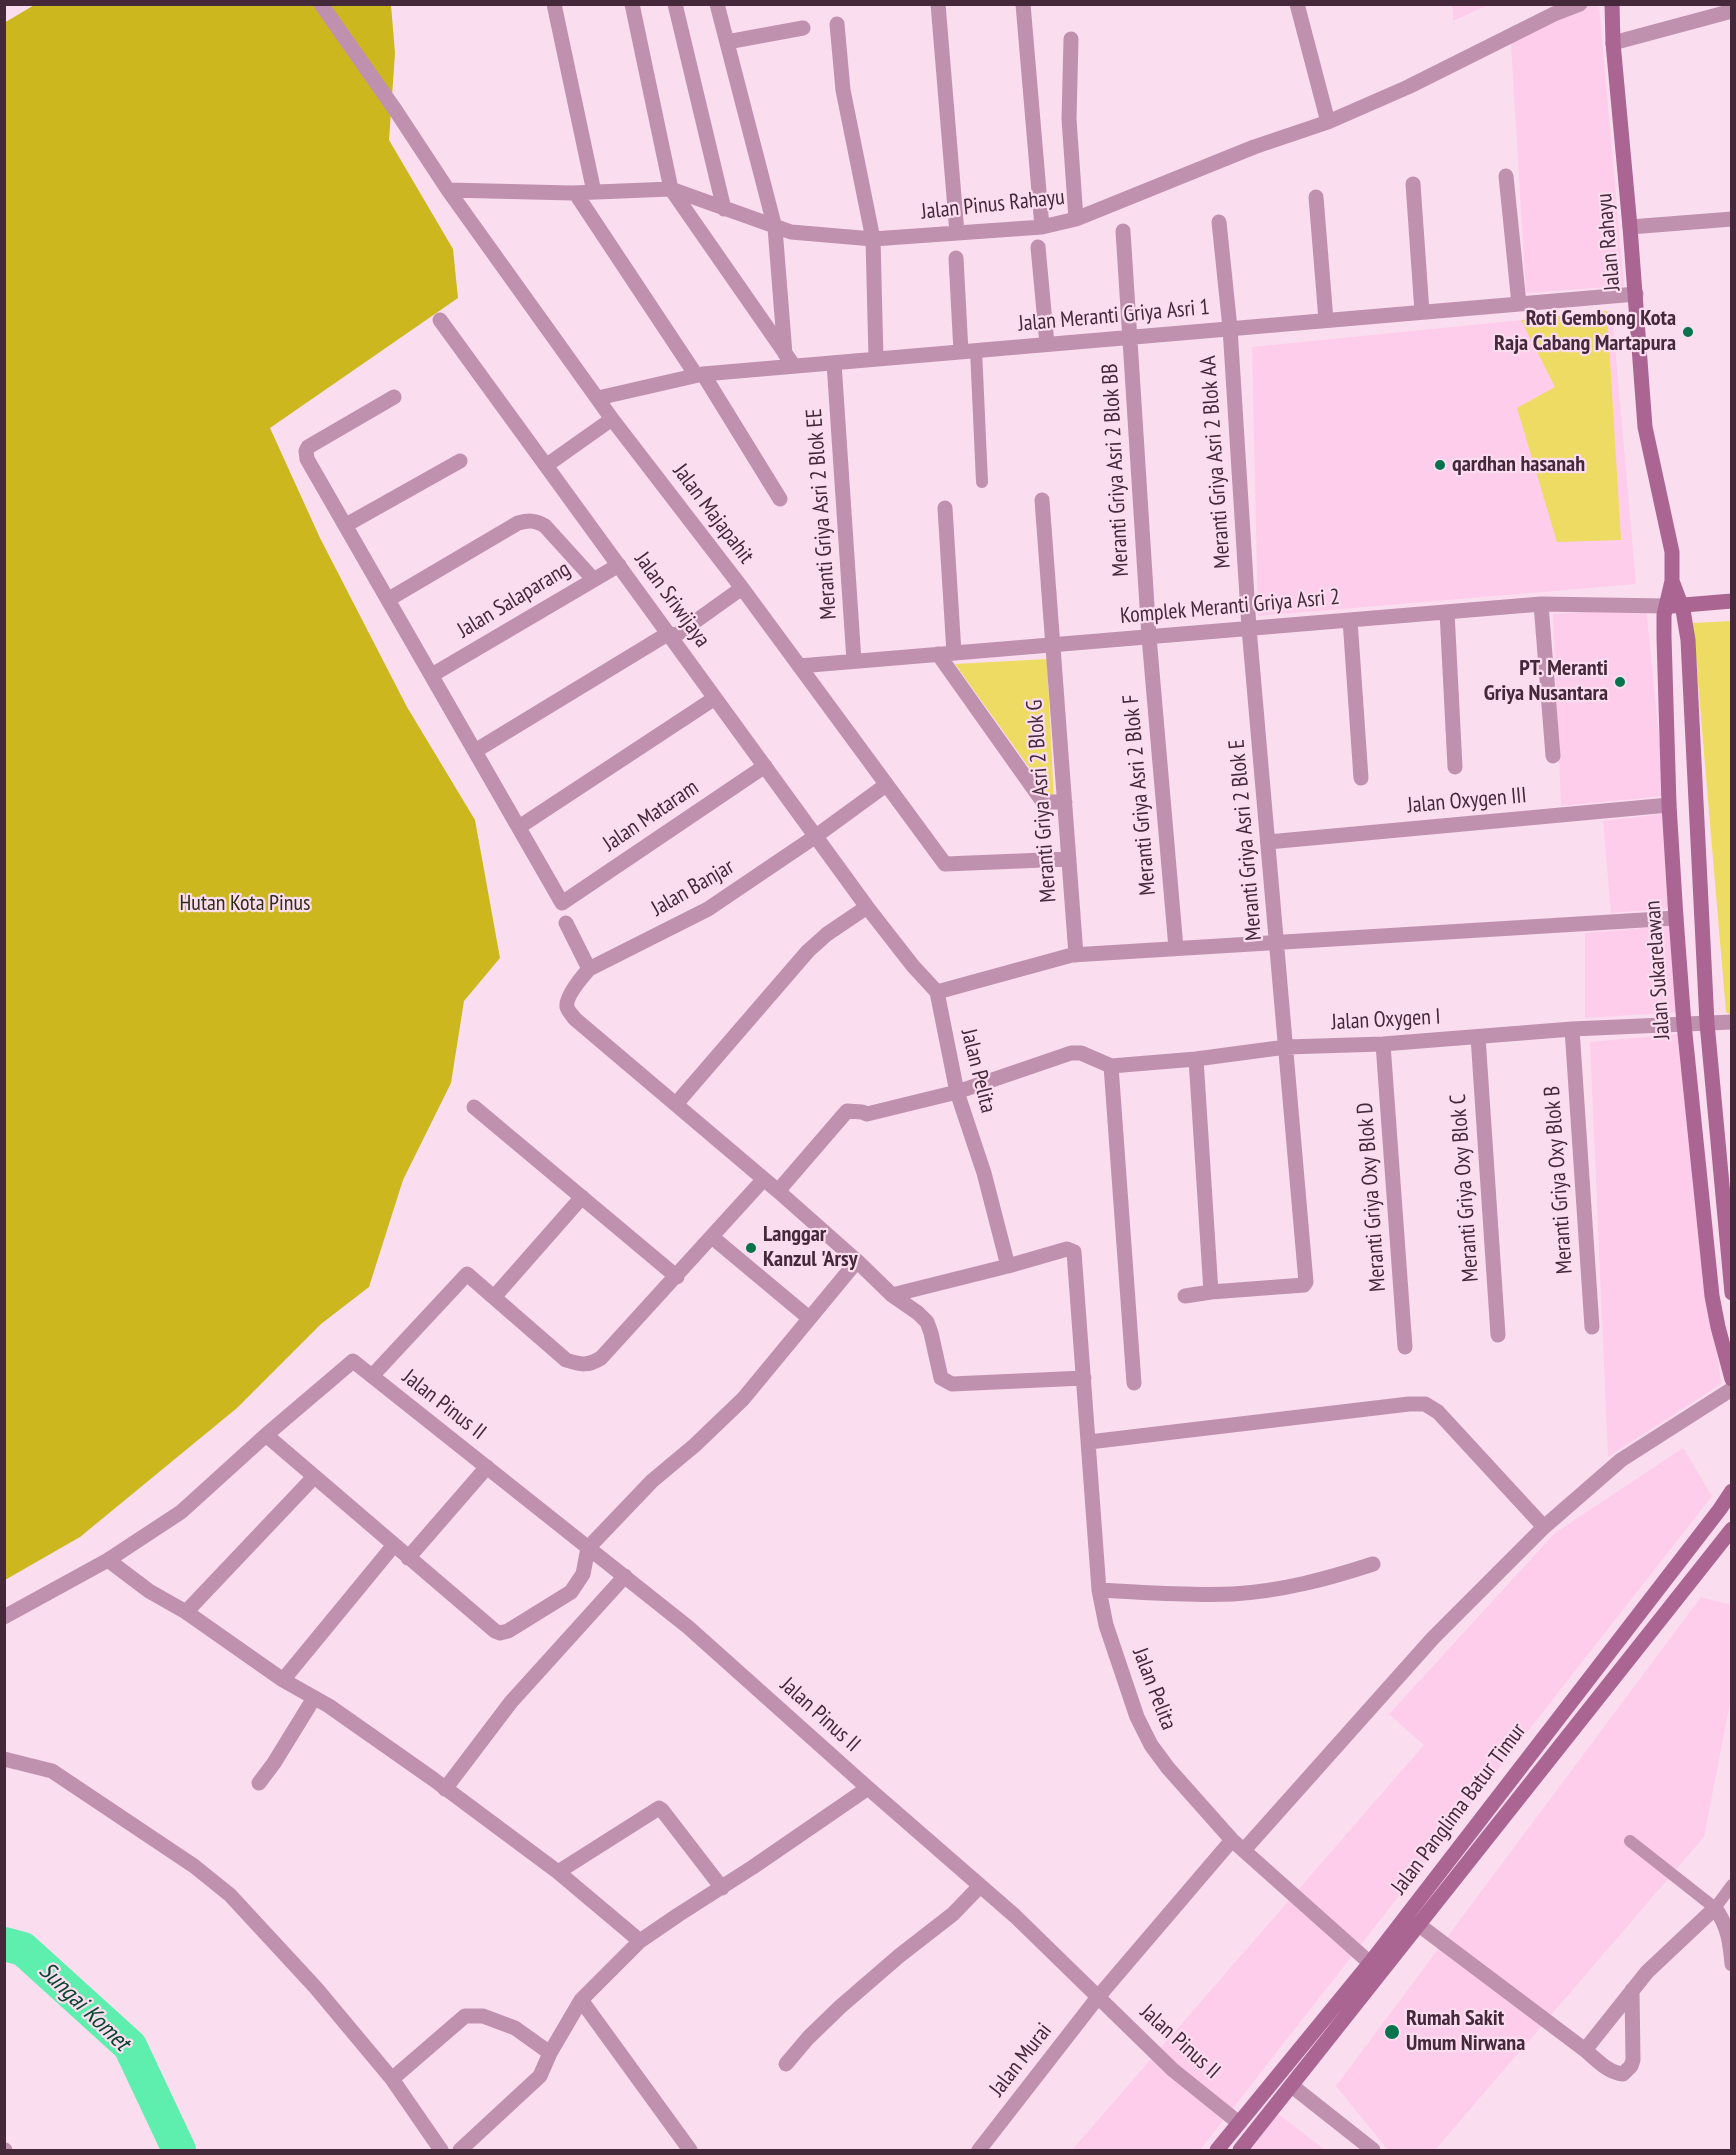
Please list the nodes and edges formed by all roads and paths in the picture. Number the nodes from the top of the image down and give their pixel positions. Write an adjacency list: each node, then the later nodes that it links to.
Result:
1 (321, 4): 21 (street, Jalan Majapahit)
2 (554, 4): 22 (street)
3 (632, 4): 20 (street)
4 (675, 4): 25 (street)
5 (717, 4): 15 (street)
6 (938, 4): 33 (street)
7 (1023, 4): 29 (street)
8 (1297, 4): 17 (street)
9 (1580, 4): 17 (street, Jalan Pinus Rahayu)
10 (1612, 4): 16 (main road, Jalan Rahayu)
11 (1731, 11): 16 (street)
12 (837, 24): 34 (street)
13 (803, 28): 15 (street)
14 (1071, 39): 26 (street)
15 (727, 42): 31 (street)
16 (1613, 43): 30 (main road, Jalan Rahayu)
17 (1328, 122): 26 (street, Jalan Pinus Rahayu)
18 (1506, 176): 38 (street)
19 (1413, 184): 39 (street)
20 (671, 189): 22 (street, Jalan Pinus Rahayu); 25 (street, Jalan Pinus Rahayu); 47 (street)
21 (448, 190): 23 (street, Jalan Pinus Rahayu); 51 (street, Jalan Majapahit)
22 (594, 192): 23 (street, Jalan Pinus Rahayu)
23 (572, 193): 49 (street)
24 (1316, 197): 41 (street)
25 (724, 209): 31 (street, Jalan Pinus Rahayu)
26 (1076, 219): 29 (street, Jalan Pinus Rahayu)
27 (1731, 219): 30 (street)
28 (1219, 222): 42 (street, Meranti Griya Asri 2 Blok AA)
29 (1042, 227): 33 (street, Jalan Pinus Rahayu)
30 (1630, 227): 37 (main road, Jalan Rahayu)
31 (776, 228): 34 (street, Jalan Pinus Rahayu); 47 (street)
32 (1123, 231): 43 (street, Meranti Griya Asri 2 Blok BB)
33 (957, 233): 34 (street, Jalan Pinus Rahayu)
34 (873, 239): 46 (street)
35 (1038, 247): 44 (street)
36 (956, 258): 45 (street)
37 (1636, 294): 38 (street, Jalan Meranti Griya Asri 1); 62 (main road, Jalan Rahayu)
38 (1519, 304): 39 (street, Jalan Meranti Griya Asri 1)
39 (1422, 312): 41 (street, Jalan Meranti Griya Asri 1)
40 (440, 320): 54 (street, Jalan Sriwijaya)
41 (1326, 320): 42 (street, Jalan Meranti Griya Asri 1)
42 (1230, 328): 43 (street, Jalan Meranti Griya Asri 1); 70 (street, Meranti Griya Asri 2 Blok AA)
43 (1131, 337): 44 (street, Jalan Meranti Griya Asri 1); 72 (street, Meranti Griya Asri 2 Blok BB)
44 (1047, 344): 45 (street, Jalan Meranti Griya Asri 1)
45 (969, 351): 46 (street, Jalan Meranti Griya Asri 1); 55 (lane)
46 (876, 359): 48 (street, Jalan Meranti Griya Asri 1)
47 (789, 360): 48 (street, Jalan Meranti Griya Asri 1); 49 (street, Jalan Meranti Griya Asri 1)
48 (834, 363): 75 (street, Meranti Griya Asri 2 Blok EE)
49 (699, 374): 51 (street, Jalan Meranti Griya Asri 1); 56 (street)
50 (394, 397): 59 (street)
51 (598, 398): 52 (street, Jalan Majapahit)
52 (612, 419): 54 (street); 63 (street, Jalan Majapahit)
53 (460, 461): 59 (street)
54 (547, 465): 60 (street, Jalan Sriwijaya)
55 (982, 482)
56 (780, 499)
57 (1042, 500): 73 (street, Meranti Griya Asri 2 Blok G)
58 (945, 508): 74 (street)
59 (346, 525): 64 (street)
60 (619, 565): 61 (street, Jalan Salaparang); 71 (street, Jalan Sriwijaya)
61 (593, 579): 64 (street); 77 (street, Jalan Salaparang)
62 (1672, 581): 67 (main road, Jalan Sukarelawan)
63 (742, 588): 71 (street); 76 (street, Jalan Majapahit)
64 (389, 599): 77 (street)
65 (1731, 601): 67 (main road)
66 (1541, 604): 67 (street, Komplek Meranti Griya Asri 2); 68 (street, Komplek Meranti Griya Asri 2); 80 (street)
67 (1673, 606): 86 (main road, Jalan Sukarelawan); 100 (main road, Jalan Sukarelawan)
68 (1447, 612): 69 (street, Komplek Meranti Griya Asri 2); 82 (street)
69 (1350, 620): 70 (street, Komplek Meranti Griya Asri 2); 83 (street)
70 (1250, 628): 72 (street, Komplek Meranti Griya Asri 2); 89 (street, Meranti Griya Asri 2 Blok E)
71 (670, 636): 78 (street, Jalan Sriwijaya); 79 (street)
72 (1149, 637): 73 (street, Komplek Meranti Griya Asri 2); 95 (street, Meranti Griya Asri 2 Blok F)
73 (1053, 645): 74 (street, Komplek Meranti Griya Asri 2); 85 (street, Meranti Griya Asri 2 Blok G)
74 (946, 654): 75 (street, Komplek Meranti Griya Asri 2); 85 (street)
75 (854, 661): 76 (street, Komplek Meranti Griya Asri 2)
76 (799, 666): 84 (street, Jalan Majapahit)
77 (432, 675): 79 (street)
78 (716, 698): 81 (street, Jalan Sriwijaya); 87 (street)
79 (475, 751): 87 (street)
80 (1553, 756)
81 (765, 766): 87 (street, Jalan Mataram); 88 (street, Jalan Sriwijaya)
82 (1455, 767)
83 (1361, 778)
84 (886, 785): 88 (street, Jalan Banjar); 90 (street, Jalan Majapahit)
85 (1065, 802): 90 (street, Meranti Griya Asri 2 Blok G)
86 (1669, 806): 89 (street, Jalan Oxygen III); 92 (main road, Jalan Sukarelawan)
87 (519, 827)
88 (816, 836): 91 (street, Jalan Sriwijaya); 97 (street, Jalan Banjar)
89 (1268, 842): 94 (street, Meranti Griya Asri 2 Blok E)
90 (1069, 859): 96 (street, Meranti Griya Asri 2 Blok G)
91 (867, 907): 98 (street); 109 (street)
92 (1676, 918): 94 (street); 101 (main road, Jalan Sukarelawan)
93 (567, 923): 97 (street)
94 (1277, 942): 95 (street); 105 (street, Meranti Griya Asri 2 Blok E)
95 (1176, 948): 96 (street)
96 (1076, 955): 98 (street)
97 (589, 969): 109 (street)
98 (937, 992): 108 (street, Jalan Pelita)
99 (1731, 1022): 100 (street, Jalan Oxygen I)
100 (1707, 1023): 101 (street, Jalan Oxygen I); 119 (main road, Jalan Sukarelawan)
101 (1684, 1024): 102 (street, Jalan Oxygen I); 129 (main road, Jalan Sukarelawan)
102 (1572, 1029): 103 (street, Jalan Oxygen I); 124 (street, Meranti Griya Oxy Blok B)
103 (1478, 1037): 104 (street, Jalan Oxygen I); 125 (street, Meranti Griya Oxy Blok C)
104 (1383, 1044): 105 (street, Jalan Oxygen I); 126 (street, Meranti Griya Oxy Blok D)
105 (1286, 1047): 106 (street, Jalan Oxygen I); 118 (street, Meranti Griya Asri 2 Blok E)
106 (1197, 1059): 107 (street, Jalan Oxygen I); 118 (street)
107 (1111, 1066): 108 (street, Jalan Oxygen I); 130 (street)
108 (957, 1092): 112 (street); 116 (street, Jalan Pelita)
109 (676, 1104): 111 (street)
110 (474, 1107): 113 (street)
111 (763, 1180): 112 (street); 114 (street)
112 (778, 1191): 115 (street)
113 (582, 1197): 117 (street); 121 (street)
114 (712, 1237): 117 (street); 123 (street)
115 (857, 1261): 120 (street); 123 (street)
116 (1008, 1266): 120 (street); 128 (street, Jalan Pelita)
117 (677, 1277): 121 (street)
118 (1211, 1292): 122 (street)
119 (1731, 1293)
120 (891, 1295): 128 (street)
121 (495, 1296): 127 (street)
122 (1185, 1296)
123 (809, 1318): 140 (street)
124 (1592, 1327)
125 (1498, 1335)
126 (1405, 1347)
127 (372, 1376): 132 (street, Jalan Pinus II); 134 (street, Jalan Pinus II)
128 (1084, 1378): 133 (street, Jalan Pelita)
129 (1731, 1379)
130 (1134, 1383)
131 (1731, 1389): 137 (street, Jalan Murai)
132 (266, 1435): 135 (street); 142 (street)
133 (1089, 1442): 137 (street); 145 (street, Jalan Pelita)
134 (487, 1467): 140 (street, Jalan Pinus II); 141 (street)
135 (314, 1477): 139 (street); 146 (street)
136 (1731, 1491): 163 (main road, Jalan Panglima Batur Timur)
137 (1544, 1527): 155 (street, Jalan Murai)
138 (1731, 1528): 161 (main road, Jalan Panglima Batur Timur)
139 (394, 1545): 141 (street); 148 (street)
140 (588, 1548): 141 (street); 144 (street, Jalan Pinus II)
141 (408, 1558)
142 (108, 1560): 146 (street); 147 (street)
143 (1373, 1564): 145 (street)
144 (625, 1576): 152 (street, Jalan Pinus II); 153 (street)
145 (1099, 1590): 155 (street, Jalan Pelita)
146 (186, 1612): 148 (street)
147 (4, 1617)
148 (283, 1680): 149 (street)
149 (314, 1698): 151 (street); 153 (street)
150 (4, 1759): 171 (street)
151 (259, 1783)
152 (868, 1788): 158 (street, Jalan Pinus II); 159 (street)
153 (445, 1789): 156 (street)
154 (1630, 1842): 160 (lane)
155 (1238, 1845): 163 (street, Jalan Pelita); 166 (street, Jalan Murai)
156 (558, 1872): 159 (street); 162 (street)
157 (1731, 1885): 160 (lane)
158 (980, 1886): 166 (street, Jalan Pinus II); 170 (street)
159 (722, 1888): 162 (street)
160 (1715, 1908): 164 (street); 165 (street)
161 (1419, 1925): 168 (street); 172 (main road, Jalan Panglima Batur Timur)
162 (640, 1941): 167 (street)
163 (1370, 1963): 173 (main road, Jalan Panglima Batur Timur)
164 (1731, 1964)
165 (1632, 1990): 168 (street); 168 (street)
166 (1098, 1997): 173 (street, Jalan Pinus II); 177 (street, Jalan Murai)
167 (580, 2000): 169 (street); 176 (street)
168 (1585, 2050)
169 (550, 2052): 171 (street); 175 (street)
170 (786, 2064)
171 (392, 2079): 174 (street)
172 (1292, 2086): 179 (main road, Jalan Panglima Batur Timur); 180 (street)
173 (1239, 2123): 178 (main road, Jalan Panglima Batur Timur)
174 (441, 2151)
175 (460, 2151)
176 (690, 2151)
177 (979, 2151)
178 (1217, 2151)
179 (1240, 2151)
180 (1373, 2151)

